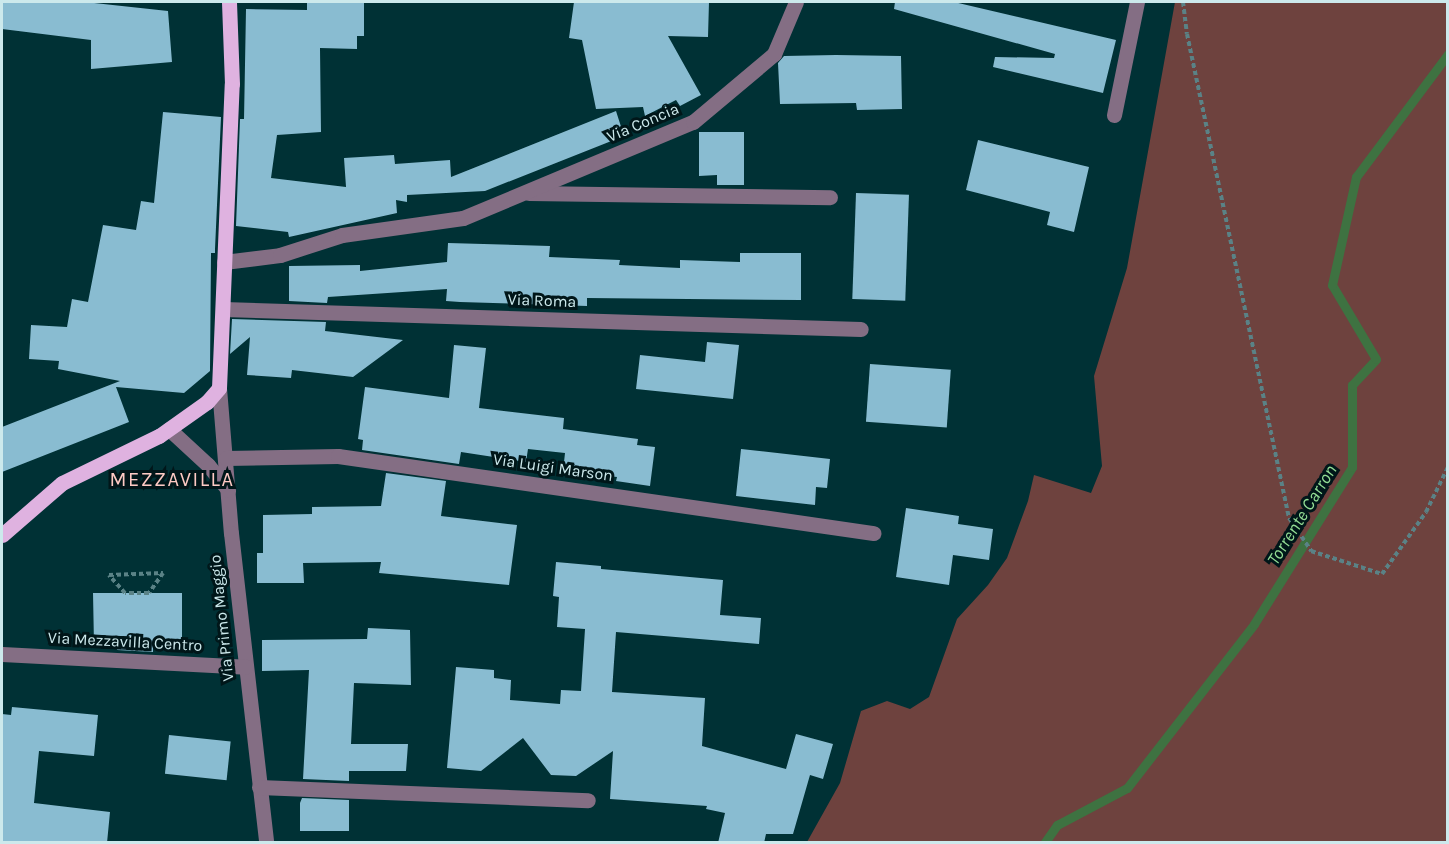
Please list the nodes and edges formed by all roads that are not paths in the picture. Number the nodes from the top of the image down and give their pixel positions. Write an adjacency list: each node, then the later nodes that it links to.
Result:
1 (229, 2): 7 (main road)
2 (796, 2): 5 (street, Via Concia)
3 (1137, 2): 4 (street)
4 (1114, 115)
5 (523, 193): 6 (street, Via Concia); 7 (street, Via Concia)
6 (830, 197)
7 (224, 262): 8 (main road)
8 (223, 309): 9 (street, Via Roma); 10 (main road)
9 (861, 329)
10 (219, 388): 11 (main road); 12 (street, Via Primo Maggio)
11 (169, 429): 13 (street); 15 (main road)
12 (226, 458): 13 (street, Via Primo Maggio); 14 (street, Via Luigi Marson)
13 (228, 490): 17 (street, Via Primo Maggio)
14 (873, 533)
15 (2, 535)
16 (2, 654): 17 (street, Via Mezzavilla Centro)
17 (246, 667): 18 (street, Via Primo Maggio)
18 (259, 787): 19 (street); 20 (street, Via Primo Maggio)
19 (588, 800)
20 (266, 843)

